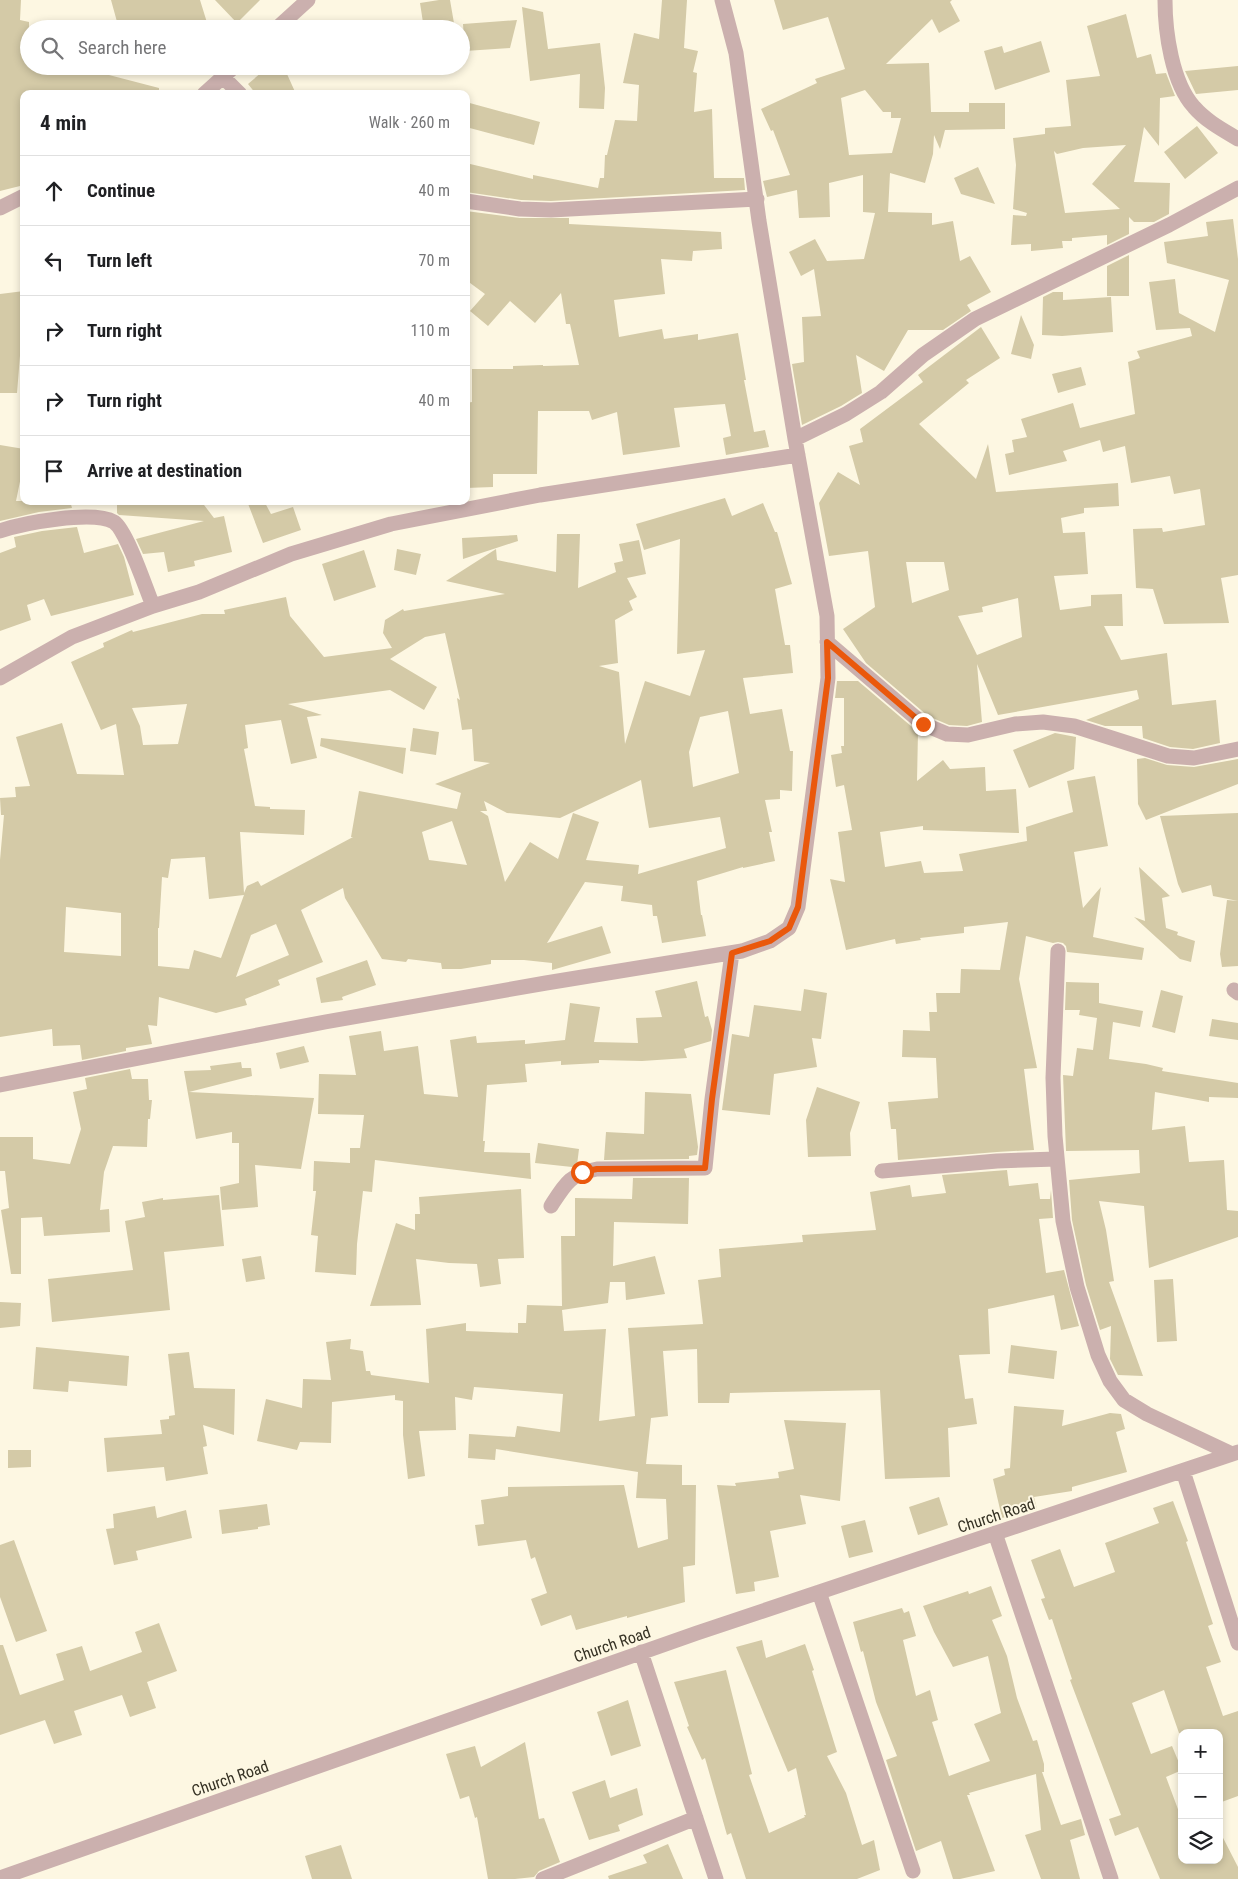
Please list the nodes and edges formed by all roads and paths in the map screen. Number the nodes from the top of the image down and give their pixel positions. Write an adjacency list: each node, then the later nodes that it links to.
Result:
1 (308, 0): 4 (street)
2 (722, 0): 11 (street)
3 (1164, 0): 8 (street)
4 (286, 20)
5 (223, 77): 6 (street); 7 (street)
6 (208, 90)
7 (236, 90)
8 (1238, 139)
9 (1238, 188): 14 (street)
10 (20, 198): 13 (street)
11 (757, 199): 12 (street); 14 (street)
12 (470, 202)
13 (0, 208)
14 (795, 439): 15 (street)
15 (798, 455): 17 (street); 18 (street)
16 (0, 531): 17 (street)
17 (153, 606): 19 (street)
18 (827, 642): 20 (street); 22 (street)
19 (0, 678)
20 (1238, 750)
21 (1058, 951): 24 (street)
22 (732, 953): 23 (street); 26 (street)
23 (0, 1085)
24 (1057, 1159): 25 (street); 27 (street)
25 (882, 1171)
26 (551, 1206)
27 (1235, 1453): 28 (street, Church Road)
28 (1183, 1471): 29 (street, Church Road); 31 (street)
29 (995, 1533): 30 (street, Church Road); 39 (street)
30 (819, 1592): 32 (street, Church Road); 34 (street)
31 (1238, 1642)
32 (641, 1652): 33 (street); 35 (street, Church Road)
33 (696, 1818): 37 (street); 38 (street)
34 (913, 1871)
35 (17, 1876): 36 (street, Church Road)
36 (0, 1878)
37 (543, 1879)
38 (716, 1879)
39 (1111, 1879)

